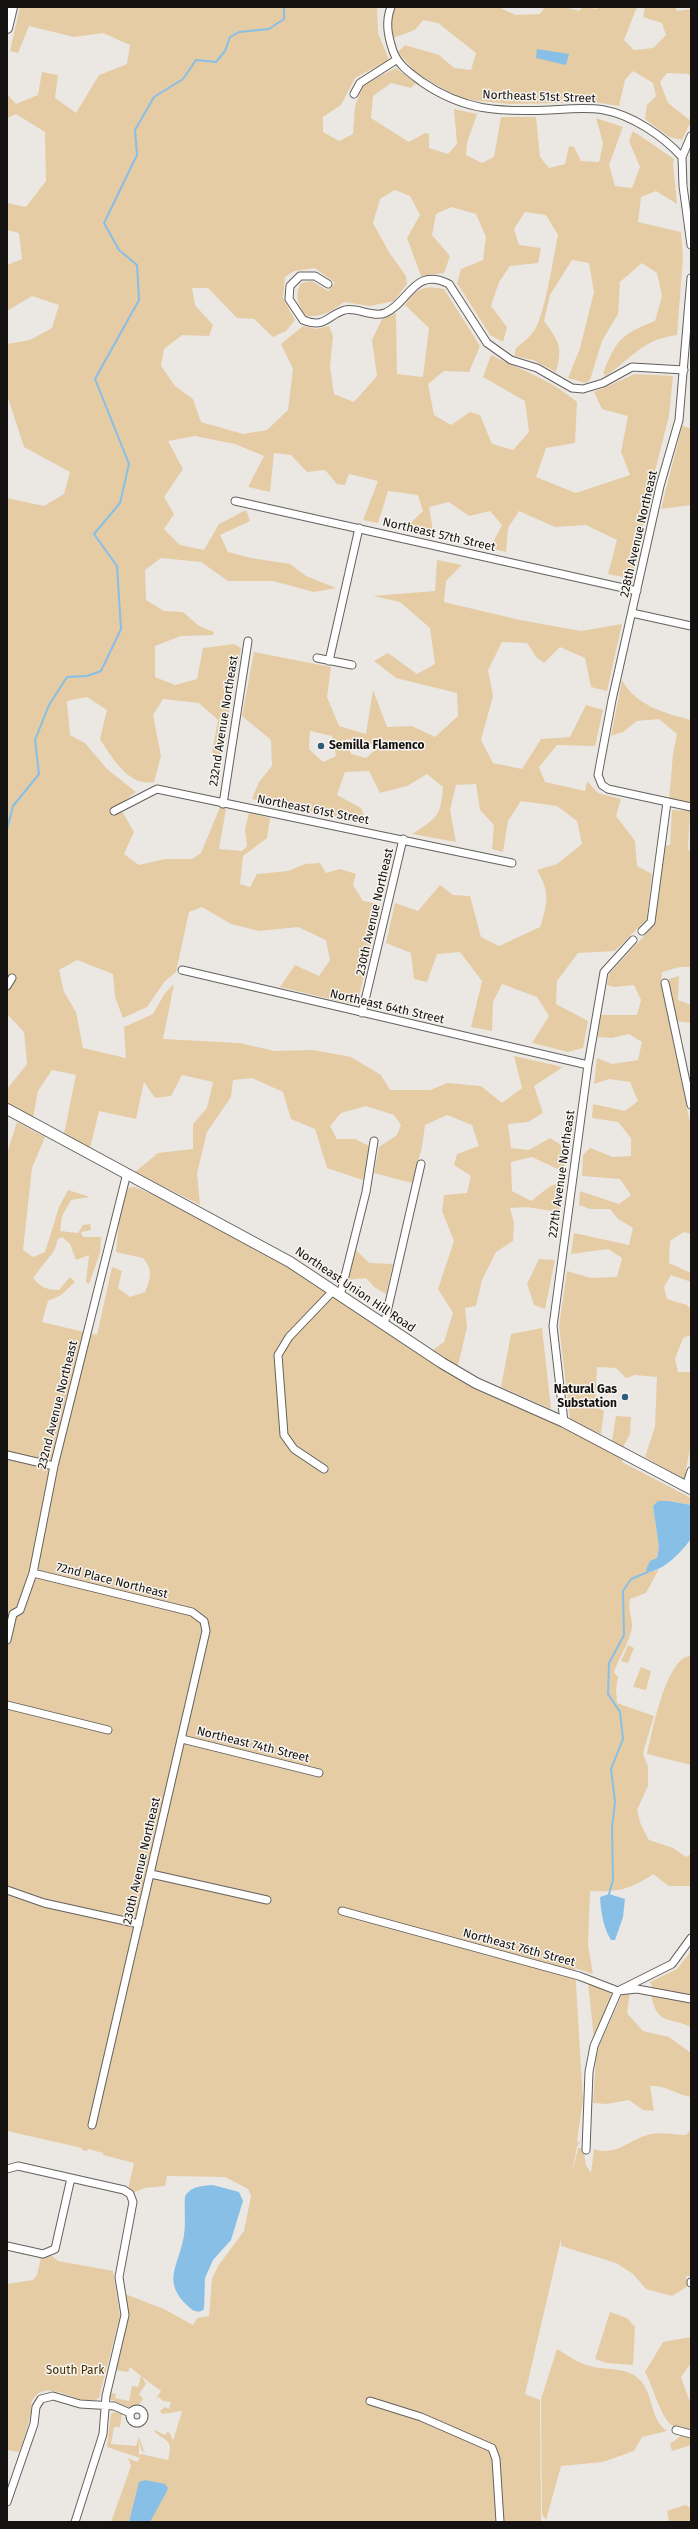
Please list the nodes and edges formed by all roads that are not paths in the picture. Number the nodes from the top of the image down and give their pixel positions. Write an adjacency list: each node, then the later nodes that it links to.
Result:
1 (391, 7): 4 (street)
2 (10, 8): 3 (street)
3 (7, 28)
4 (396, 60): 5 (street); 7 (street, Northeast 51st Street)
5 (354, 94)
6 (691, 136): 7 (street)
7 (682, 157): 8 (street)
8 (691, 245)
9 (691, 278): 11 (street, 228th Avenue Northeast)
10 (328, 284): 11 (street)
11 (684, 370): 14 (street, 228th Avenue Northeast)
12 (235, 501): 13 (street, Northeast 57th Street)
13 (359, 528): 14 (street, Northeast 57th Street); 19 (street)
14 (637, 591): 15 (street, 228th Avenue Northeast)
15 (632, 613): 16 (street); 21 (street, 228th Avenue Northeast)
16 (691, 626)
17 (248, 641): 22 (street, 232nd Avenue Northeast)
18 (317, 658): 19 (street)
19 (329, 661): 20 (street)
20 (352, 665)
21 (667, 802): 23 (street); 27 (street)
22 (223, 804): 24 (street, Northeast 61st Street); 25 (street, Northeast 61st Street)
23 (691, 808)
24 (114, 811)
25 (403, 839): 26 (street, Northeast 61st Street); 33 (street, 230th Avenue Northeast)
26 (512, 863)
27 (642, 931)
28 (633, 940): 34 (street, 227th Avenue Northeast)
29 (182, 970): 33 (street, Northeast 64th Street)
30 (12, 978): 32 (street)
31 (665, 983): 35 (street)
32 (7, 986)
33 (362, 1013): 34 (street, Northeast 64th Street)
34 (588, 1065): 42 (street, 227th Avenue Northeast)
35 (691, 1105)
36 (7, 1109): 39 (street, Northeast Union Hill Road)
37 (374, 1141): 40 (street)
38 (420, 1164): 41 (street)
39 (128, 1173): 40 (street, Northeast Union Hill Road); 44 (street, 232nd Avenue Northeast)
40 (333, 1291): 41 (street, Northeast Union Hill Road); 45 (street)
41 (384, 1325): 42 (street, Northeast Union Hill Road)
42 (564, 1422): 47 (street, Northeast Union Hill Road)
43 (7, 1455): 44 (street)
44 (54, 1466): 48 (street, 232nd Avenue Northeast)
45 (324, 1469)
46 (691, 1471): 47 (street)
47 (689, 1488)
48 (33, 1573): 49 (street, 72nd Place Northeast); 50 (street, 232nd Avenue Northeast)
49 (187, 1610): 54 (street, 230th Avenue Northeast)
50 (10, 1613): 51 (street, 232nd Avenue Northeast)
51 (7, 1640)
52 (7, 1705): 53 (street)
53 (108, 1730)
54 (182, 1739): 55 (street, Northeast 74th Street); 56 (street, 230th Avenue Northeast)
55 (320, 1773)
56 (151, 1874): 58 (street); 60 (street, 230th Avenue Northeast)
57 (7, 1890): 60 (street)
58 (267, 1900)
59 (342, 1911): 62 (street, Northeast 76th Street)
60 (139, 1924): 64 (street, 230th Avenue Northeast)
61 (691, 1938): 62 (street)
62 (618, 1991): 63 (street, Northeast 76th Street); 65 (street)
63 (691, 1998)
64 (92, 2125)
65 (586, 2150)
66 (7, 2169): 67 (street)
67 (71, 2178): 68 (street); 70 (street)
68 (7, 2246)
69 (370, 2401): 76 (street)
70 (106, 2406): 71 (street); 74 (street); 75 (street)
71 (130, 2412)
72 (676, 2430): 73 (street)
73 (691, 2434)
74 (7, 2502)
75 (75, 2522)
76 (500, 2522)

